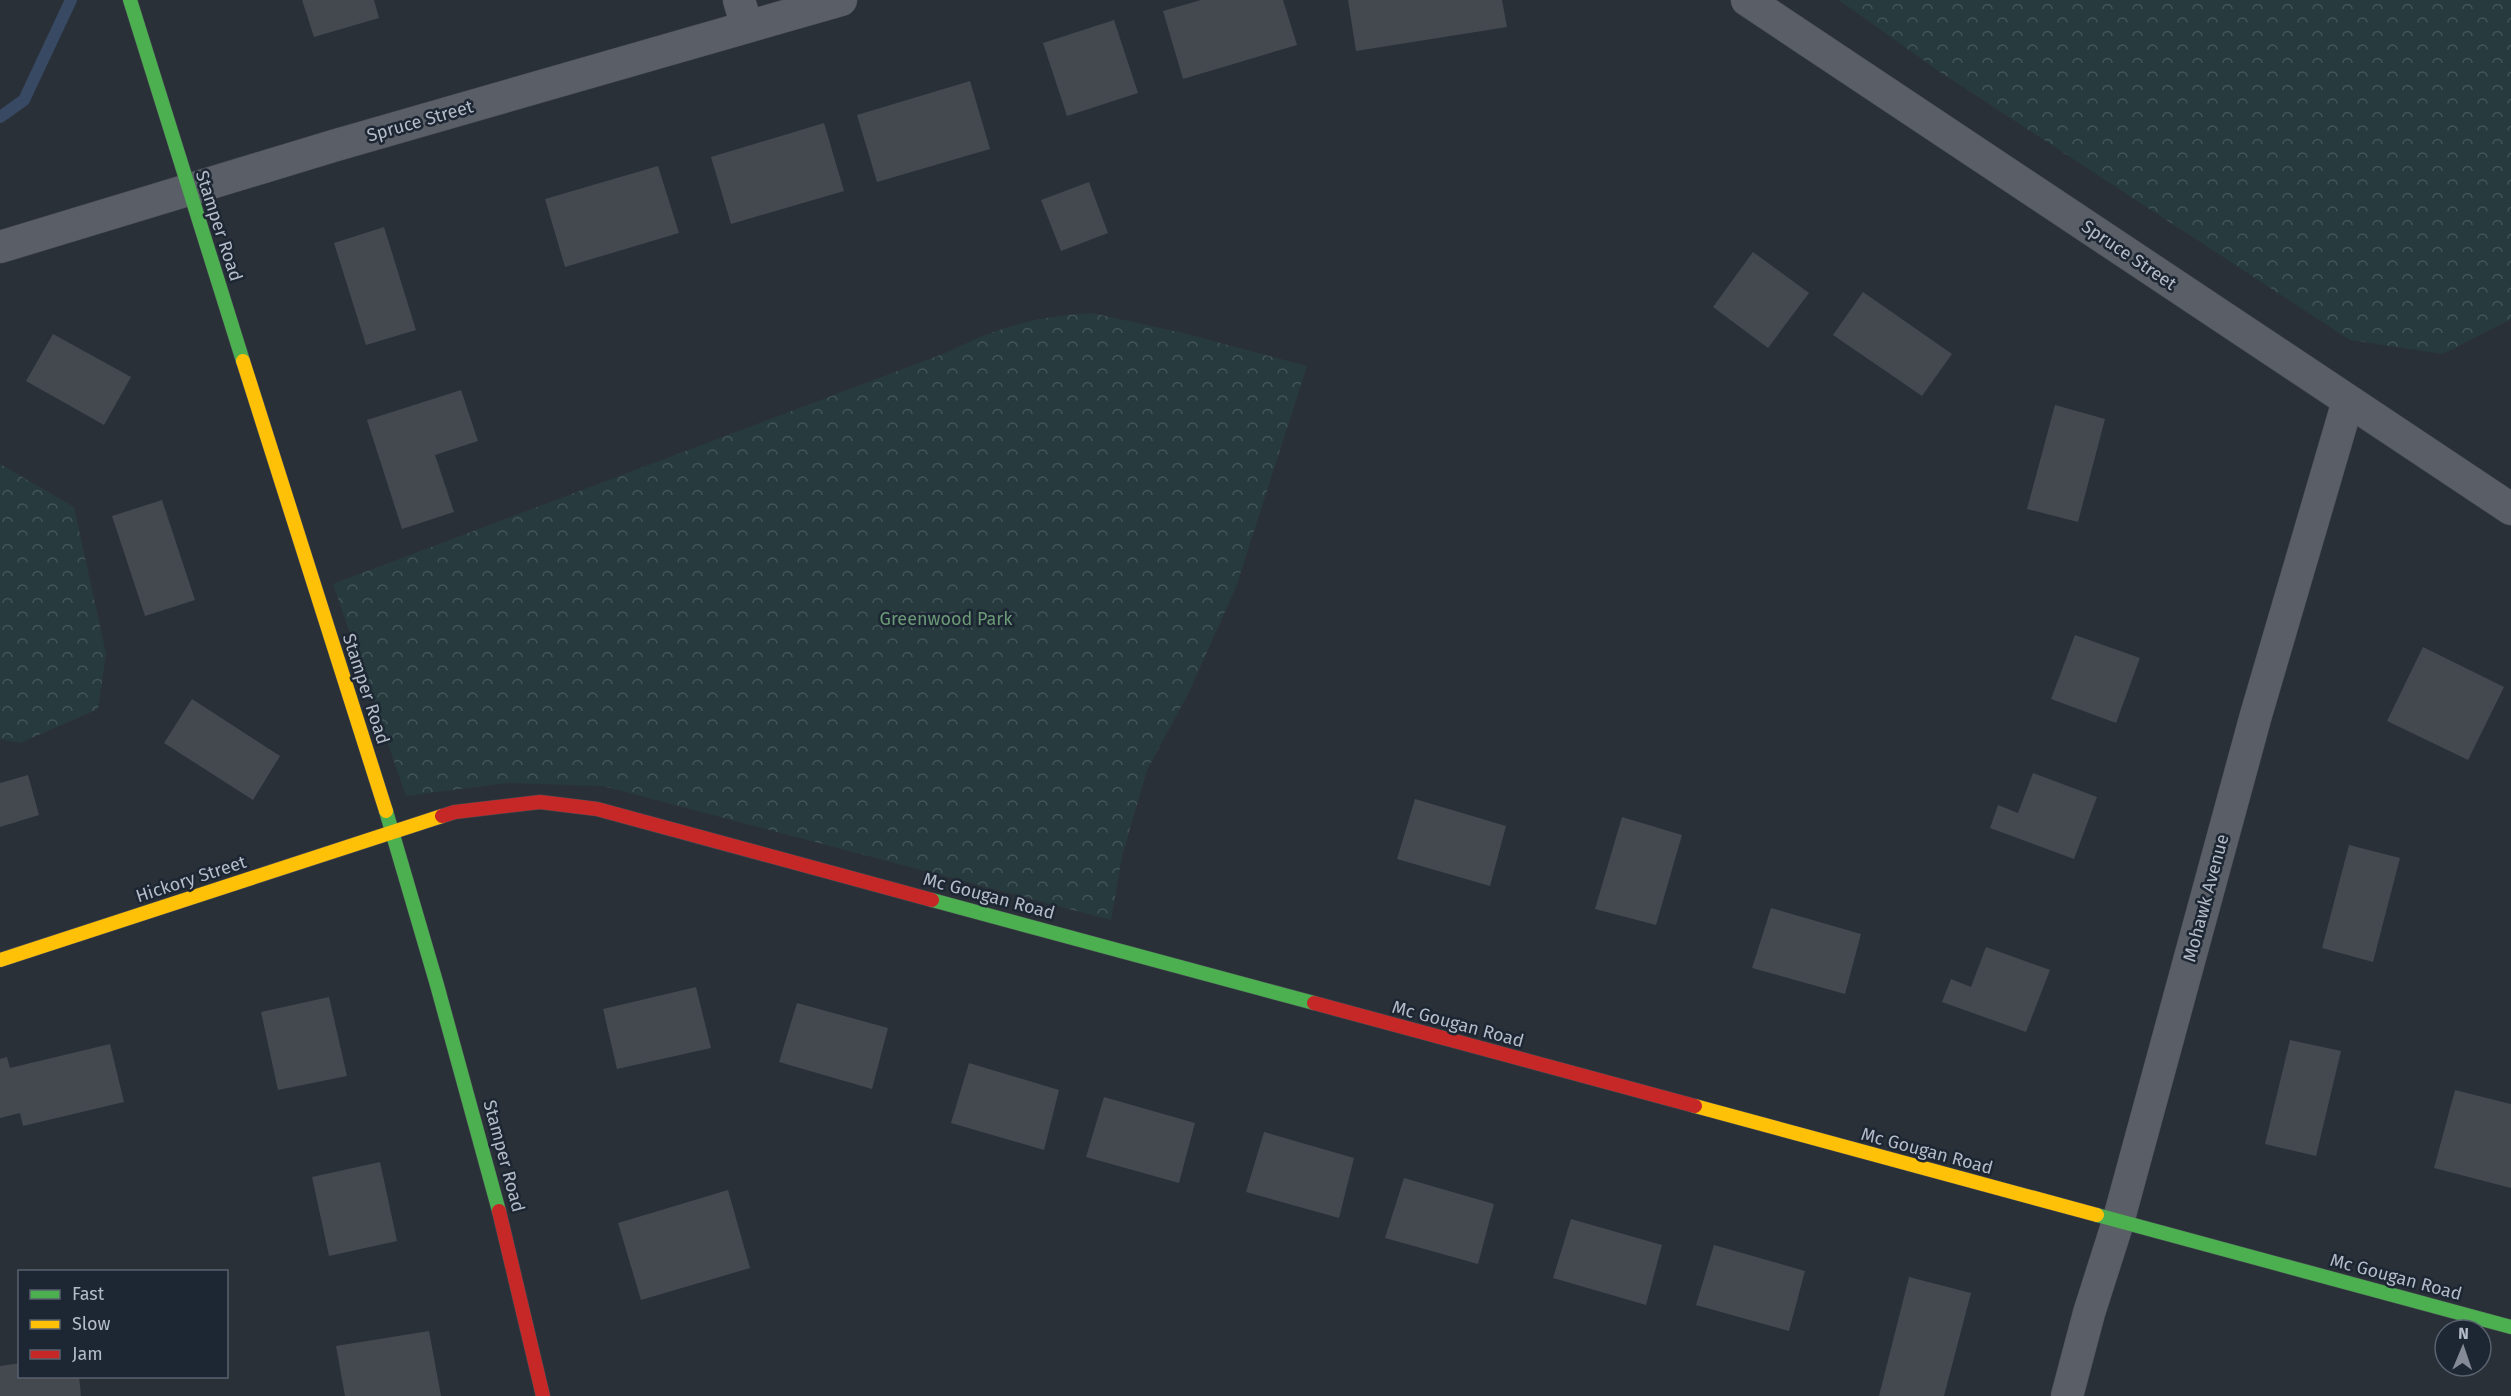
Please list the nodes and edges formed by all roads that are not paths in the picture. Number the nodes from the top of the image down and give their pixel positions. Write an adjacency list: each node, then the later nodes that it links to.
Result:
1 (130, 0): 5 (street, Stamper Road)
2 (842, 0): 4 (street, Spruce Street)
3 (1747, 0): 7 (street, Spruce Street)
4 (743, 14): 5 (street, Spruce Street)
5 (189, 189): 6 (street, Spruce Street); 9 (street, Stamper Road)
6 (0, 247)
7 (2348, 401): 8 (street, Spruce Street); 11 (street, Mohawk Avenue)
8 (2511, 509)
9 (393, 831): 10 (street, Hickory Street); 11 (street, Mc Gougan Road); 13 (street, Stamper Road)
10 (0, 960)
11 (2118, 1222): 12 (street, Mc Gougan Road); 14 (street, Mohawk Avenue)
12 (2511, 1327)
13 (543, 1396)
14 (2067, 1396)

